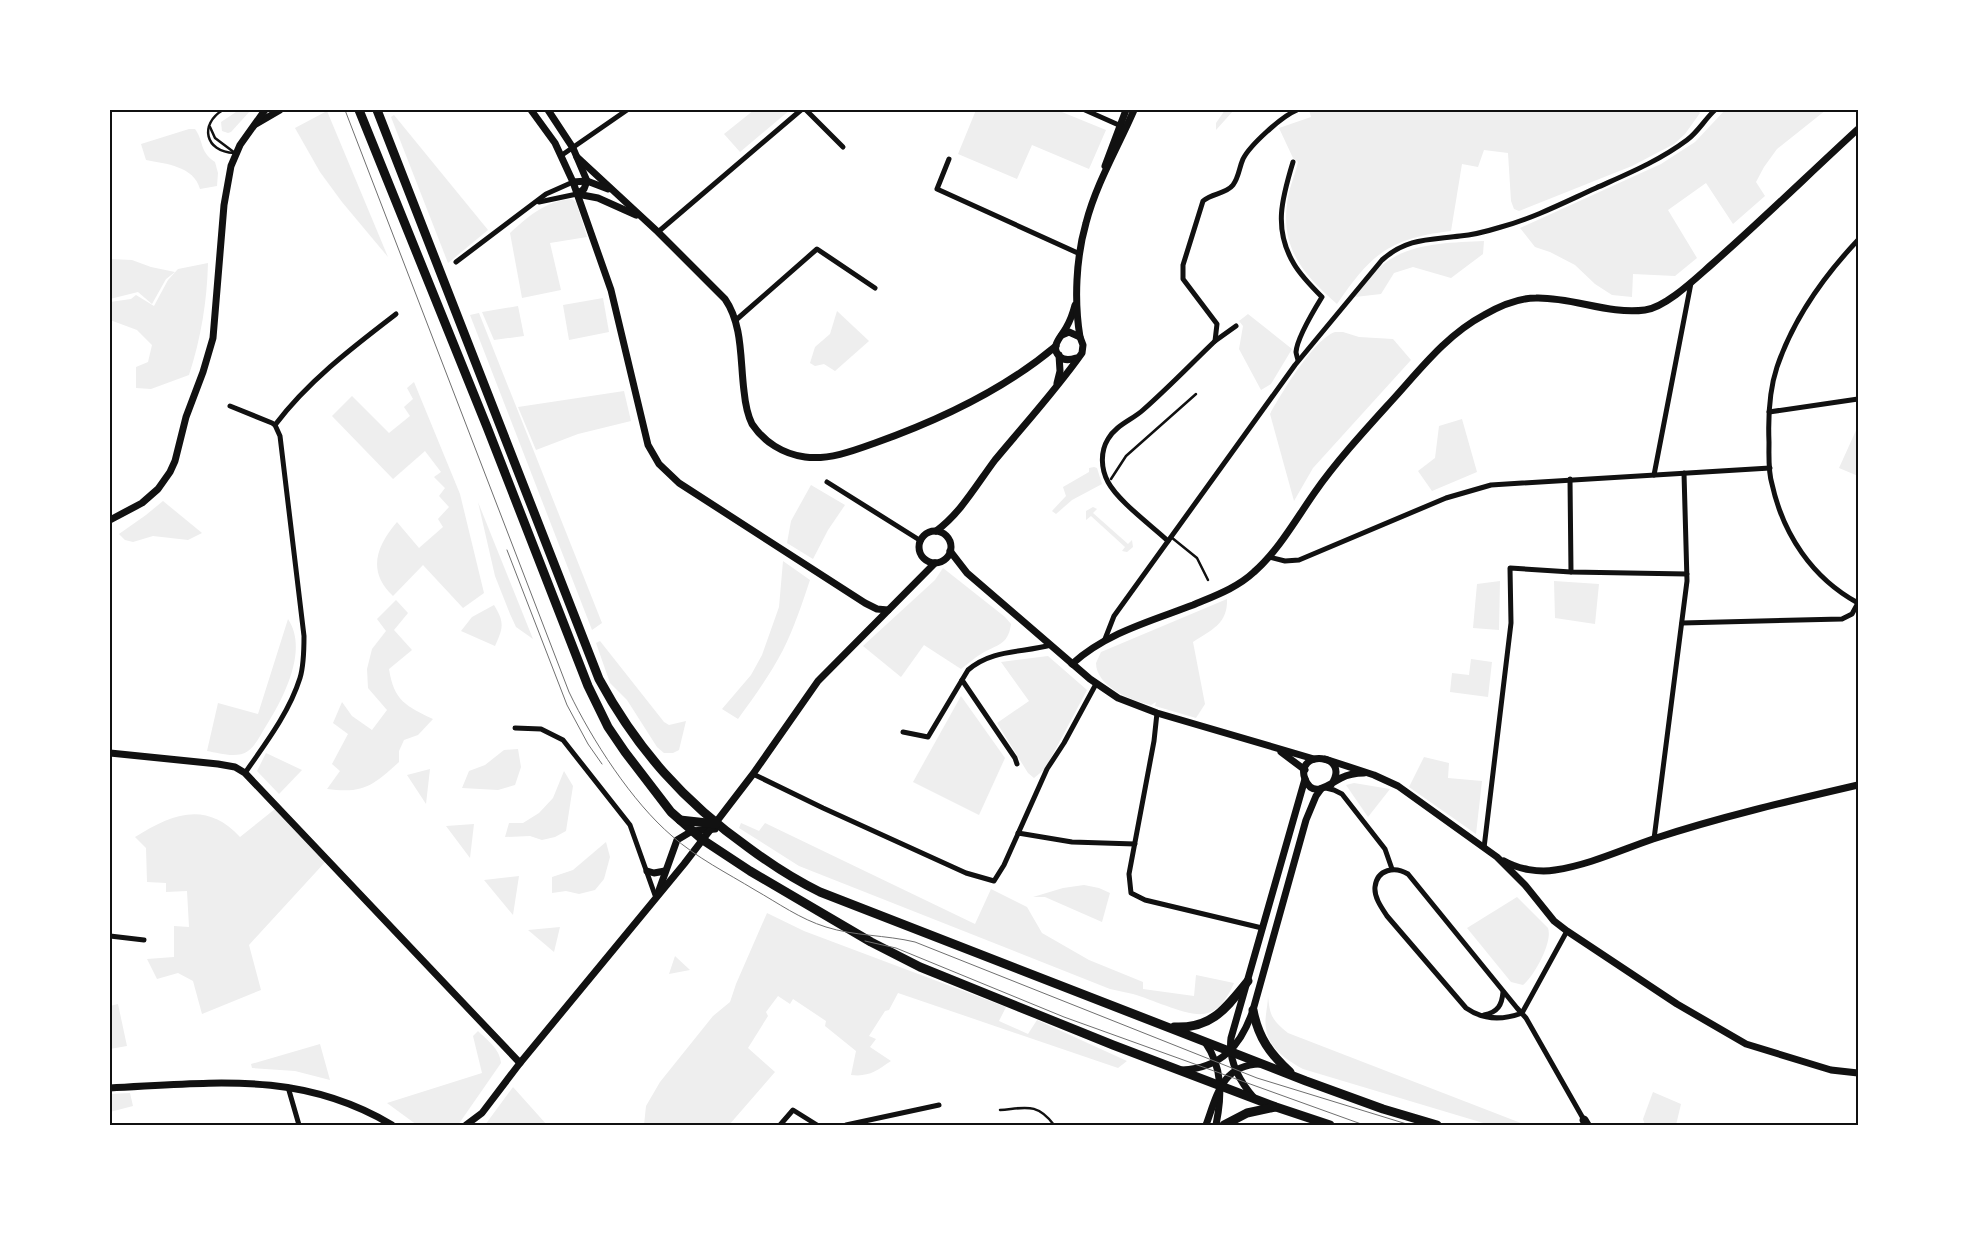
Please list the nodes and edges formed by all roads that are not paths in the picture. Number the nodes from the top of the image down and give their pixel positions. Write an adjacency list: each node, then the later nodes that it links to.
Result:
1 (222, 110): 17 (lane)
2 (265, 110): 18 (street)
3 (280, 110): 18 (street)
4 (359, 110): 100 (highway)
5 (377, 110): 101 (highway)
6 (531, 110): 24 (street)
7 (548, 110): 22 (street)
8 (627, 110): 22 (street)
9 (801, 110): 35 (street)
10 (806, 110): 21 (street)
11 (1085, 110): 16 (street)
12 (1126, 110): 16 (street)
13 (1134, 110): 20 (street)
14 (1297, 110): 47 (street)
15 (1715, 110): 51 (street)
16 (1120, 124): 20 (street); 30 (street)
17 (209, 126): 23 (lane); 23 (lane)
18 (252, 127): 23 (street)
19 (1858, 128): 39 (street)
20 (1122, 137): 30 (street)
21 (843, 146)
22 (573, 148): 24 (street); 25 (street)
23 (236, 153): 65 (street)
24 (562, 155): 28 (street)
25 (577, 157): 29 (street); 32 (street)
26 (949, 159): 37 (street)
27 (1293, 162): 51 (street)
28 (573, 182): 29 (street); 31 (street); 33 (street)
29 (587, 182): 31 (street); 32 (street)
30 (1100, 183): 37 (street)
31 (577, 194): 33 (street); 34 (street); 78 (street)
32 (617, 194): 34 (street)
33 (536, 203): 38 (street)
34 (646, 221): 35 (street)
35 (658, 232): 43 (street)
36 (1858, 240): 56 (street)
37 (1080, 254): 41 (street)
38 (456, 262)
39 (1691, 282): 60 (street); 71 (street)
40 (875, 288): 43 (street)
41 (1077, 299): 45 (street); 46 (street)
42 (396, 314): 57 (street)
43 (736, 320): 48 (street)
44 (1236, 326): 47 (street)
45 (1062, 334): 46 (street); 48 (street)
46 (1080, 337): 50 (street)
47 (1215, 342): 68 (street)
48 (1056, 346): 49 (street)
49 (1059, 355): 50 (street); 52 (street)
50 (1076, 358): 52 (street)
51 (1298, 360): 68 (street)
52 (1055, 388): 64 (street)
53 (1196, 394): 61 (lane)
54 (1858, 399): 56 (street)
55 (230, 406): 57 (street)
56 (1769, 412): 58 (street)
57 (276, 425): 94 (street)
58 (1770, 468): 59 (street); 77 (street)
59 (1684, 473): 60 (street); 75 (street)
60 (1654, 475): 62 (street)
61 (1111, 478)
62 (1570, 479): 71 (street); 73 (street)
63 (827, 482): 69 (street)
64 (957, 510): 66 (street); 67 (street)
65 (110, 520)
66 (936, 531): 67 (street); 69 (street)
67 (947, 536): 70 (street)
68 (1170, 539): 76 (lane); 80 (street)
69 (921, 541): 72 (street)
70 (950, 552): 72 (street); 74 (street)
71 (1268, 557): 80 (street)
72 (939, 562): 74 (street); 78 (street)
73 (1571, 572): 75 (street); 107 (street)
74 (967, 573): 81 (street)
75 (1687, 574): 79 (street)
76 (1208, 580)
77 (1858, 603): 79 (street)
78 (888, 610): 95 (street)
79 (1682, 623): 104 (street)
80 (1105, 639): 82 (street)
81 (1051, 645): 82 (street); 83 (street)
82 (1072, 664): 84 (street)
83 (962, 680): 87 (street); 92 (street)
84 (1096, 684): 85 (street); 103 (street)
85 (1157, 713): 88 (street); 106 (street)
86 (515, 728): 110 (street)
87 (903, 732)
88 (1272, 747): 90 (street); 93 (street)
89 (110, 752): 94 (street)
90 (1314, 759): 91 (street); 93 (street)
91 (1325, 759): 96 (street); 99 (street)
92 (1017, 764)
93 (1305, 770): 97 (street)
94 (245, 773): 126 (street)
95 (753, 774): 101 (street); 103 (street)
96 (1374, 775): 99 (street); 107 (street)
97 (1305, 779): 99 (street); 113 (street)
98 (1858, 785): 104 (street)
99 (1326, 787): 109 (street); 119 (street)
100 (679, 820): 101 (highway); 102 (highway)
101 (717, 827): 102 (street); 105 (street); 122 (highway)
102 (692, 831): 105 (highway); 111 (street)
103 (1018, 833): 106 (street)
104 (1654, 839): 108 (street)
105 (703, 840): 112 (street); 128 (highway)
106 (1135, 844): 113 (street)
107 (1484, 848): 108 (street)
108 (1497, 856): 114 (street)
109 (1392, 869): 118 (street); 121 (street)
110 (647, 871): 111 (street); 112 (street)
111 (666, 871): 112 (street)
112 (656, 898): 126 (street)
113 (1262, 928): 117 (street)
114 (1567, 931): 120 (street); 130 (street)
115 (110, 936): 116 (street)
116 (144, 940)
117 (1248, 981): 122 (highway); 124 (street)
118 (1503, 991): 120 (street); 121 (street)
119 (1254, 1010): 124 (street); 131 (highway)
120 (1522, 1013): 121 (street); 142 (street)
121 (1481, 1016)
122 (1166, 1026): 123 (highway)
123 (1204, 1041): 124 (highway); 125 (street)
124 (1230, 1051): 125 (street); 127 (highway); 129 (street)
125 (1216, 1062): 128 (street); 132 (street)
126 (520, 1063): 140 (street)
127 (1263, 1064): 129 (street); 131 (highway)
128 (1178, 1070): 132 (highway)
129 (1236, 1070): 132 (street); 135 (street)
130 (1858, 1073)
131 (1296, 1077): 158 (highway)
132 (1221, 1086): 135 (highway); 154 (street); 155 (street)
133 (288, 1087): 134 (street); 139 (street); 144 (street)
134 (110, 1088)
135 (1255, 1099): 137 (highway)
136 (939, 1105): 141 (street)
137 (1276, 1107): 156 (highway); 157 (highway)
138 (1000, 1110): 153 (lane)
139 (372, 1113): 145 (street); 146 (street)
140 (482, 1113): 147 (street); 148 (street)
141 (883, 1116): 151 (street); 152 (street)
142 (1585, 1123)
143 (809, 1124): 149 (street); 150 (street)
144 (299, 1125)
145 (386, 1125)
146 (392, 1125)
147 (466, 1125)
148 (476, 1125)
149 (780, 1125)
150 (817, 1125)
151 (846, 1125)
152 (880, 1125)
153 (1054, 1125)
154 (1206, 1125)
155 (1216, 1125)
156 (1224, 1125)
157 (1330, 1125)
158 (1437, 1125)

